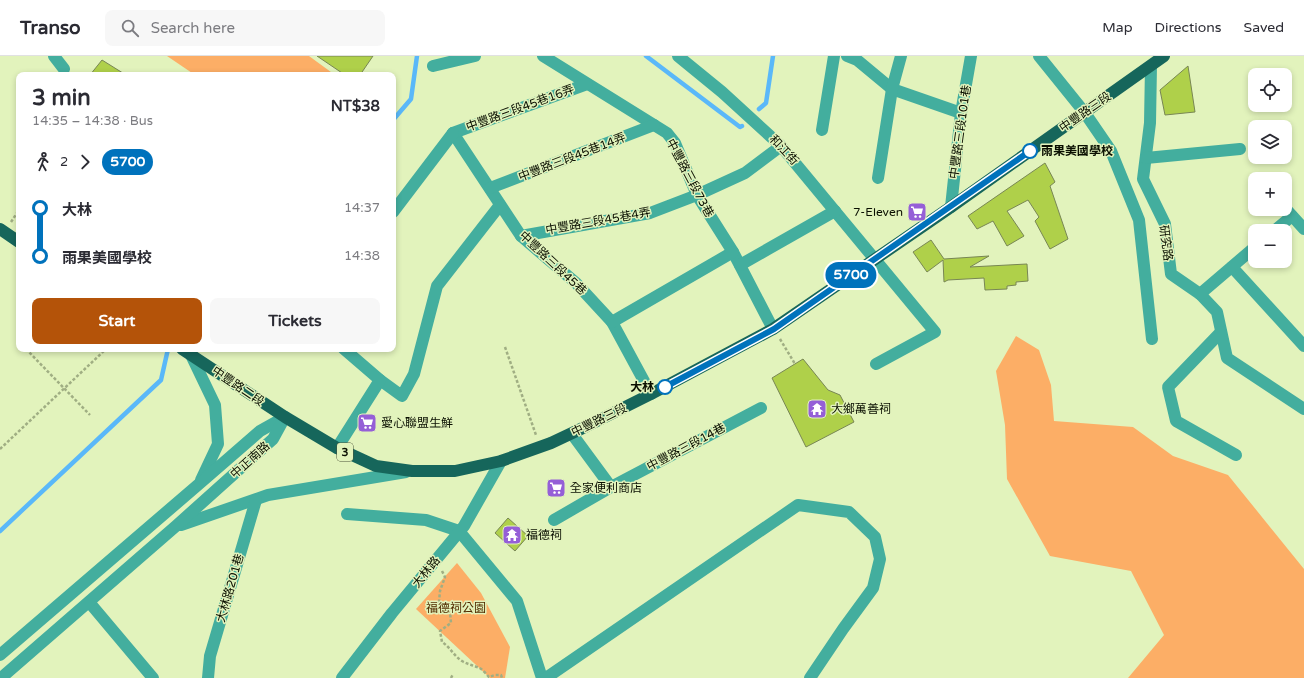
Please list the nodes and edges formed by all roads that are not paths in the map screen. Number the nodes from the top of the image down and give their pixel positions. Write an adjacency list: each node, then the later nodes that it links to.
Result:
1 (54, 56): 13 (street)
2 (475, 56): 11 (street)
3 (542, 56): 14 (street, 中豐路三段73巷)
4 (834, 56): 19 (street)
5 (847, 56): 15 (street)
6 (901, 56): 15 (street)
7 (971, 56): 16 (street, 中豐路三段101巷)
8 (1039, 56): 17 (street, 研究路)
9 (1164, 56): 12 (main road, 中豐路三段 / 3)
10 (687, 58): 21 (street, 和江街)
11 (433, 66)
12 (1151, 66): 17 (main road, 中豐路三段 / 3); 23 (street, 研究路)
13 (64, 70)
14 (587, 84): 18 (street, 中豐路三段73巷); 20 (street, 中豐路三段45巷16弄)
15 (892, 89): 16 (street); 24 (street)
16 (961, 113): 29 (street, 中豐路三段101巷)
17 (1085, 113): 29 (main road, 中豐路三段 / 3); 45 (street, 研究路)
18 (654, 125): 25 (street, 中豐路三段45巷14弄); 26 (street, 中豐路三段73巷)
19 (822, 130)
20 (453, 133): 25 (street, 中豐路三段45巷); 28 (street)
21 (782, 146): 26 (street, 中豐路三段45巷4弄); 30 (street, 和江街)
22 (1240, 149): 23 (street)
23 (1146, 158): 41 (street, 研究路)
24 (878, 178)
25 (490, 188): 27 (street, 中豐路三段45巷)
26 (697, 196): 34 (street, 中豐路三段45巷4弄); 36 (street, 中豐路三段73巷)
27 (500, 205): 34 (street, 中豐路三段45巷); 50 (street)
28 (396, 208)
29 (951, 208): 38 (main road, 中豐路三段 / 3)
30 (835, 211): 38 (street, 和江街); 39 (street)
31 (1292, 216): 32 (street)
32 (1304, 229)
33 (0, 230): 35 (main road)
34 (521, 236): 42 (street, 中豐路三段45巷)
35 (16, 240)
36 (733, 252): 39 (street, 中豐路三段73巷); 42 (street)
37 (1248, 253): 40 (street)
38 (874, 259): 43 (main road, 中豐路三段 / 3); 49 (street, 和江街)
39 (740, 265): 43 (street, 中豐路三段73巷)
40 (1232, 267): 41 (street); 46 (street)
41 (1200, 294): 44 (street, 研究路)
42 (612, 322): 51 (street, 中豐路三段45巷)
43 (774, 329): 51 (main road, 中豐路三段 / 3)
44 (1221, 332): 53 (street, 研究路); 57 (street)
45 (1152, 339)
46 (1304, 346)
47 (186, 352): 54 (main road, 中豐路二段 / 3); 60 (street)
48 (347, 352): 50 (street)
49 (876, 364)
50 (380, 380): 56 (street)
51 (651, 394): 55 (main road, 中豐路三段 / 3)
52 (761, 408): 61 (street, 中豐路三段14巷)
53 (1304, 409)
54 (285, 417): 56 (main road, 中豐路三段 / 3); 60 (street, 中正南路); 65 (street, 中正南路)
55 (572, 434): 58 (main road, 中豐路三段 / 3); 61 (street)
56 (337, 448): 59 (main road, 中豐路三段 / 3)
57 (1236, 455)
58 (501, 461): 59 (main road, 中豐路三段 / 3); 66 (street, 大林路)
59 (412, 471): 62 (street)
60 (199, 484): 68 (street, 中正南路)
61 (611, 487): 64 (street, 中豐路三段14巷)
62 (256, 500): 65 (street); 71 (street, 大林路201巷)
63 (347, 514): 66 (street)
64 (554, 520)
65 (176, 526): 67 (street, 中正南路)
66 (460, 531): 72 (street, 大林路); 73 (street)
67 (89, 602): 69 (street, 中正南路); 70 (street)
68 (0, 655)
69 (1, 678)
70 (153, 678)
71 (208, 678)
72 (342, 678)
73 (542, 678)
74 (546, 678): 75 (street)
75 (810, 678)

